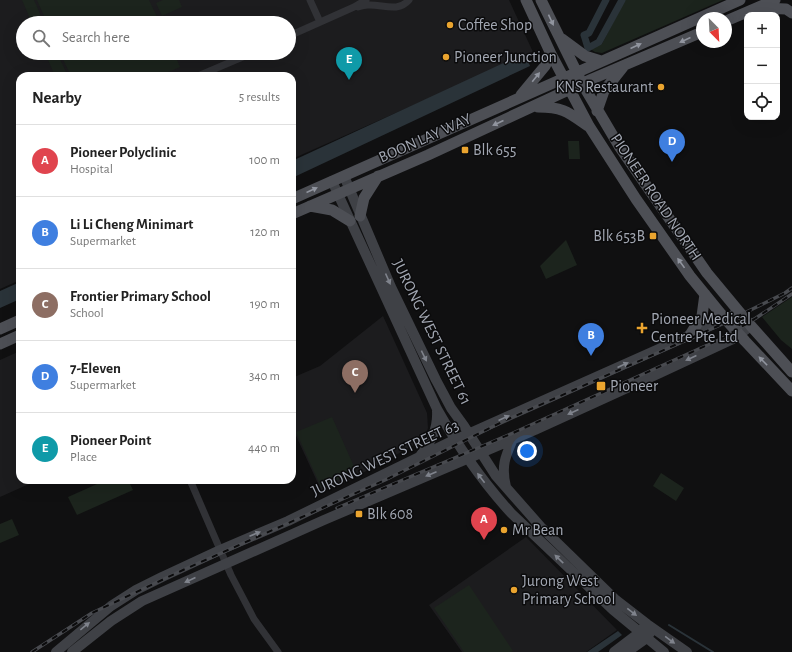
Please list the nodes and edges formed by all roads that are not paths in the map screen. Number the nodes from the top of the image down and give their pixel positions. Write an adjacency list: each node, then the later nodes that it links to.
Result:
1 (310, 0): 12 (street)
2 (366, 0): 8 (street)
3 (409, 0): 8 (street)
4 (526, 0): 16 (main road, PIONEER ROAD NORTH)
5 (541, 0): 15 (main road, PIONEER ROAD NORTH, one-way to 15)
6 (740, 0): 18 (main road, BOON LAY WAY, one-way to 6)
7 (775, 0): 9 (main road)
8 (354, 7): 12 (street)
9 (757, 8): 10 (main road); 11 (main road)
10 (792, 13)
11 (732, 18)
12 (320, 22): 13 (street)
13 (296, 33)
14 (696, 35): 19 (main road, BOON LAY WAY, one-way to 19)
15 (559, 37): 18 (main road); 21 (main road, PIONEER ROAD NORTH)
16 (551, 54): 22 (main road, PIONEER ROAD NORTH); 25 (main road, one-way to 16)
17 (236, 60): 20 (street)
18 (601, 61): 21 (main road, BOON LAY WAY)
19 (624, 66): 23 (main road, BOON LAY WAY); 27 (main road)
20 (209, 72)
21 (576, 72): 22 (main road, BOON LAY WAY); 23 (main road, PIONEER ROAD NORTH)
22 (564, 78): 24 (main road, PIONEER ROAD NORTH); 25 (main road, BOON LAY WAY)
23 (583, 84): 24 (main road, BOON LAY WAY); 27 (main road, PIONEER ROAD NORTH)
24 (570, 90): 26 (main road, BOON LAY WAY); 28 (main road, PIONEER ROAD NORTH)
25 (518, 98): 29 (main road, BOON LAY WAY)
26 (534, 107): 28 (main road); 30 (main road, BOON LAY WAY, one-way to 30)
27 (597, 111): 39 (main road, PIONEER ROAD NORTH)
28 (589, 126): 38 (main road, PIONEER ROAD NORTH, one-way to 28)
29 (344, 176): 31 (main road, BOON LAY WAY); 32 (street, JURONG WEST STREET 61)
30 (378, 176): 32 (main road, BOON LAY WAY); 37 (main road)
31 (332, 182): 33 (street, JURONG WEST STREET 61); 34 (main road, BOON LAY WAY, one-way to 31)
32 (349, 189): 33 (main road, BOON LAY WAY); 37 (street, JURONG WEST STREET 61)
33 (337, 194): 35 (main road, BOON LAY WAY); 37 (street, JURONG WEST STREET 61)
34 (296, 197)
35 (309, 206): 36 (main road, BOON LAY WAY); 37 (main road)
36 (296, 212)
37 (355, 218): 50 (street, JURONG WEST STREET 61); 51 (street, JURONG WEST STREET 61, one-way to 51)
38 (705, 294): 40 (main road, PIONEER ROAD NORTH); 45 (main road)
39 (739, 312): 40 (street, JURONG WEST STREET 63); 42 (main road, PIONEER ROAD NORTH)
40 (725, 319): 44 (main road, PIONEER ROAD NORTH); 45 (street, JURONG WEST STREET 63)
41 (16, 322): 43 (main road)
42 (751, 326): 44 (street, JURONG WEST STREET 63); 48 (main road, PIONEER ROAD NORTH)
43 (0, 329)
44 (739, 334): 49 (main road, PIONEER ROAD NORTH, one-way to 44); 52 (street, JURONG WEST STREET 63, one-way to 52)
45 (690, 335): 51 (street, JURONG WEST STREET 63, one-way to 45)
46 (16, 337): 47 (main road)
47 (0, 344)
48 (792, 372)
49 (792, 391)
50 (436, 409): 53 (street, JURONG WEST STREET 61); 55 (street)
51 (469, 434): 53 (street, JURONG WEST STREET 63); 54 (street, JURONG WEST STREET 61)
52 (513, 439): 54 (street, JURONG WEST STREET 63); 58 (street)
53 (454, 441): 55 (street, JURONG WEST STREET 63); 56 (street, JURONG WEST STREET 61)
54 (480, 453): 56 (street, JURONG WEST STREET 63); 58 (street, JURONG WEST STREET 61)
55 (419, 458): 59 (street, JURONG WEST STREET 63, one-way to 55)
56 (467, 459): 60 (street, JURONG WEST STREET 63, one-way to 60); 62 (street, JURONG WEST STREET 61, one-way to 56)
57 (192, 484): 59 (street)
58 (506, 489): 61 (street, JURONG WEST STREET 61, one-way to 61)
59 (220, 550): 60 (street); 63 (street, JURONG WEST STREET 63, one-way to 59)
60 (226, 564): 64 (street, JURONG WEST STREET 63, one-way to 64); 65 (street)
61 (650, 626): 62 (street); 69 (street, JURONG WEST STREET 61, one-way to 69)
62 (643, 635): 66 (street); 67 (street); 68 (street, JURONG WEST STREET 61)
63 (56, 652)
64 (72, 652)
65 (278, 652)
66 (614, 652)
67 (628, 652)
68 (664, 652)
69 (687, 652)

